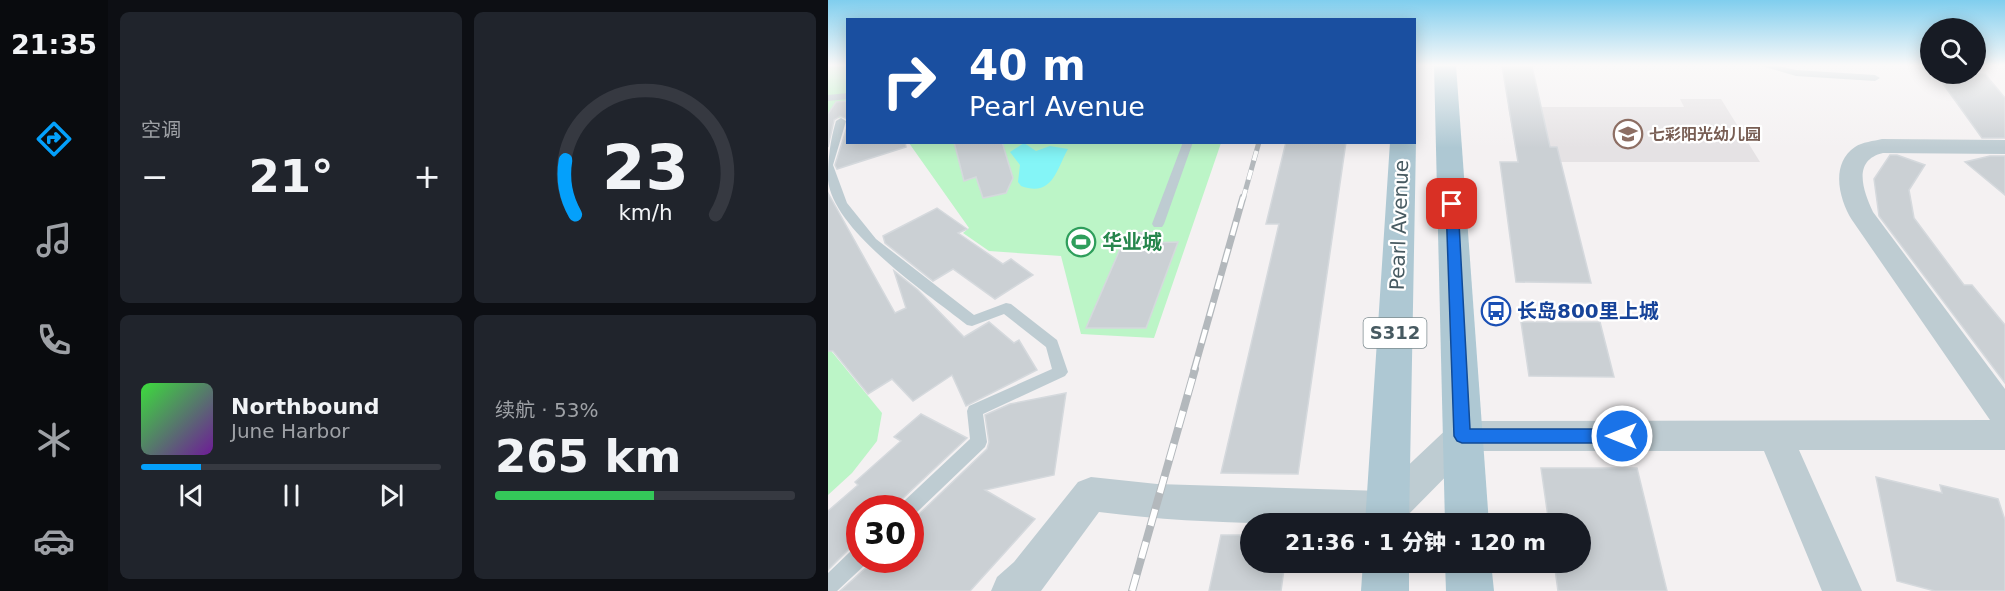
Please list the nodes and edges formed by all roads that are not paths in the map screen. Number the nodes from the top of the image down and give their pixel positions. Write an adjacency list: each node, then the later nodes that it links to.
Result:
1 (1446, 93): 11 (main road)
2 (846, 96): 3 (lane)
3 (828, 98)
4 (841, 121): 13 (lane)
5 (1187, 144): 8 (lane)
6 (1403, 144): 15 (main road, Pearl Avenue / S312)
7 (2005, 147): 9 (street)
8 (1158, 224)
9 (2005, 415)
10 (2005, 435): 12 (street)
11 (1462, 436): 12 (street); 16 (street); 17 (main road)
12 (1775, 436): 25 (street)
13 (923, 495)
14 (1338, 513): 22 (street)
15 (1388, 513)
16 (1391, 513)
17 (1466, 513)
18 (846, 569): 21 (lane)
19 (1385, 573): 23 (main road)
20 (1469, 573): 24 (main road)
21 (828, 586)
22 (1011, 591)
23 (1384, 591)
24 (1470, 591)
25 (1842, 591)

